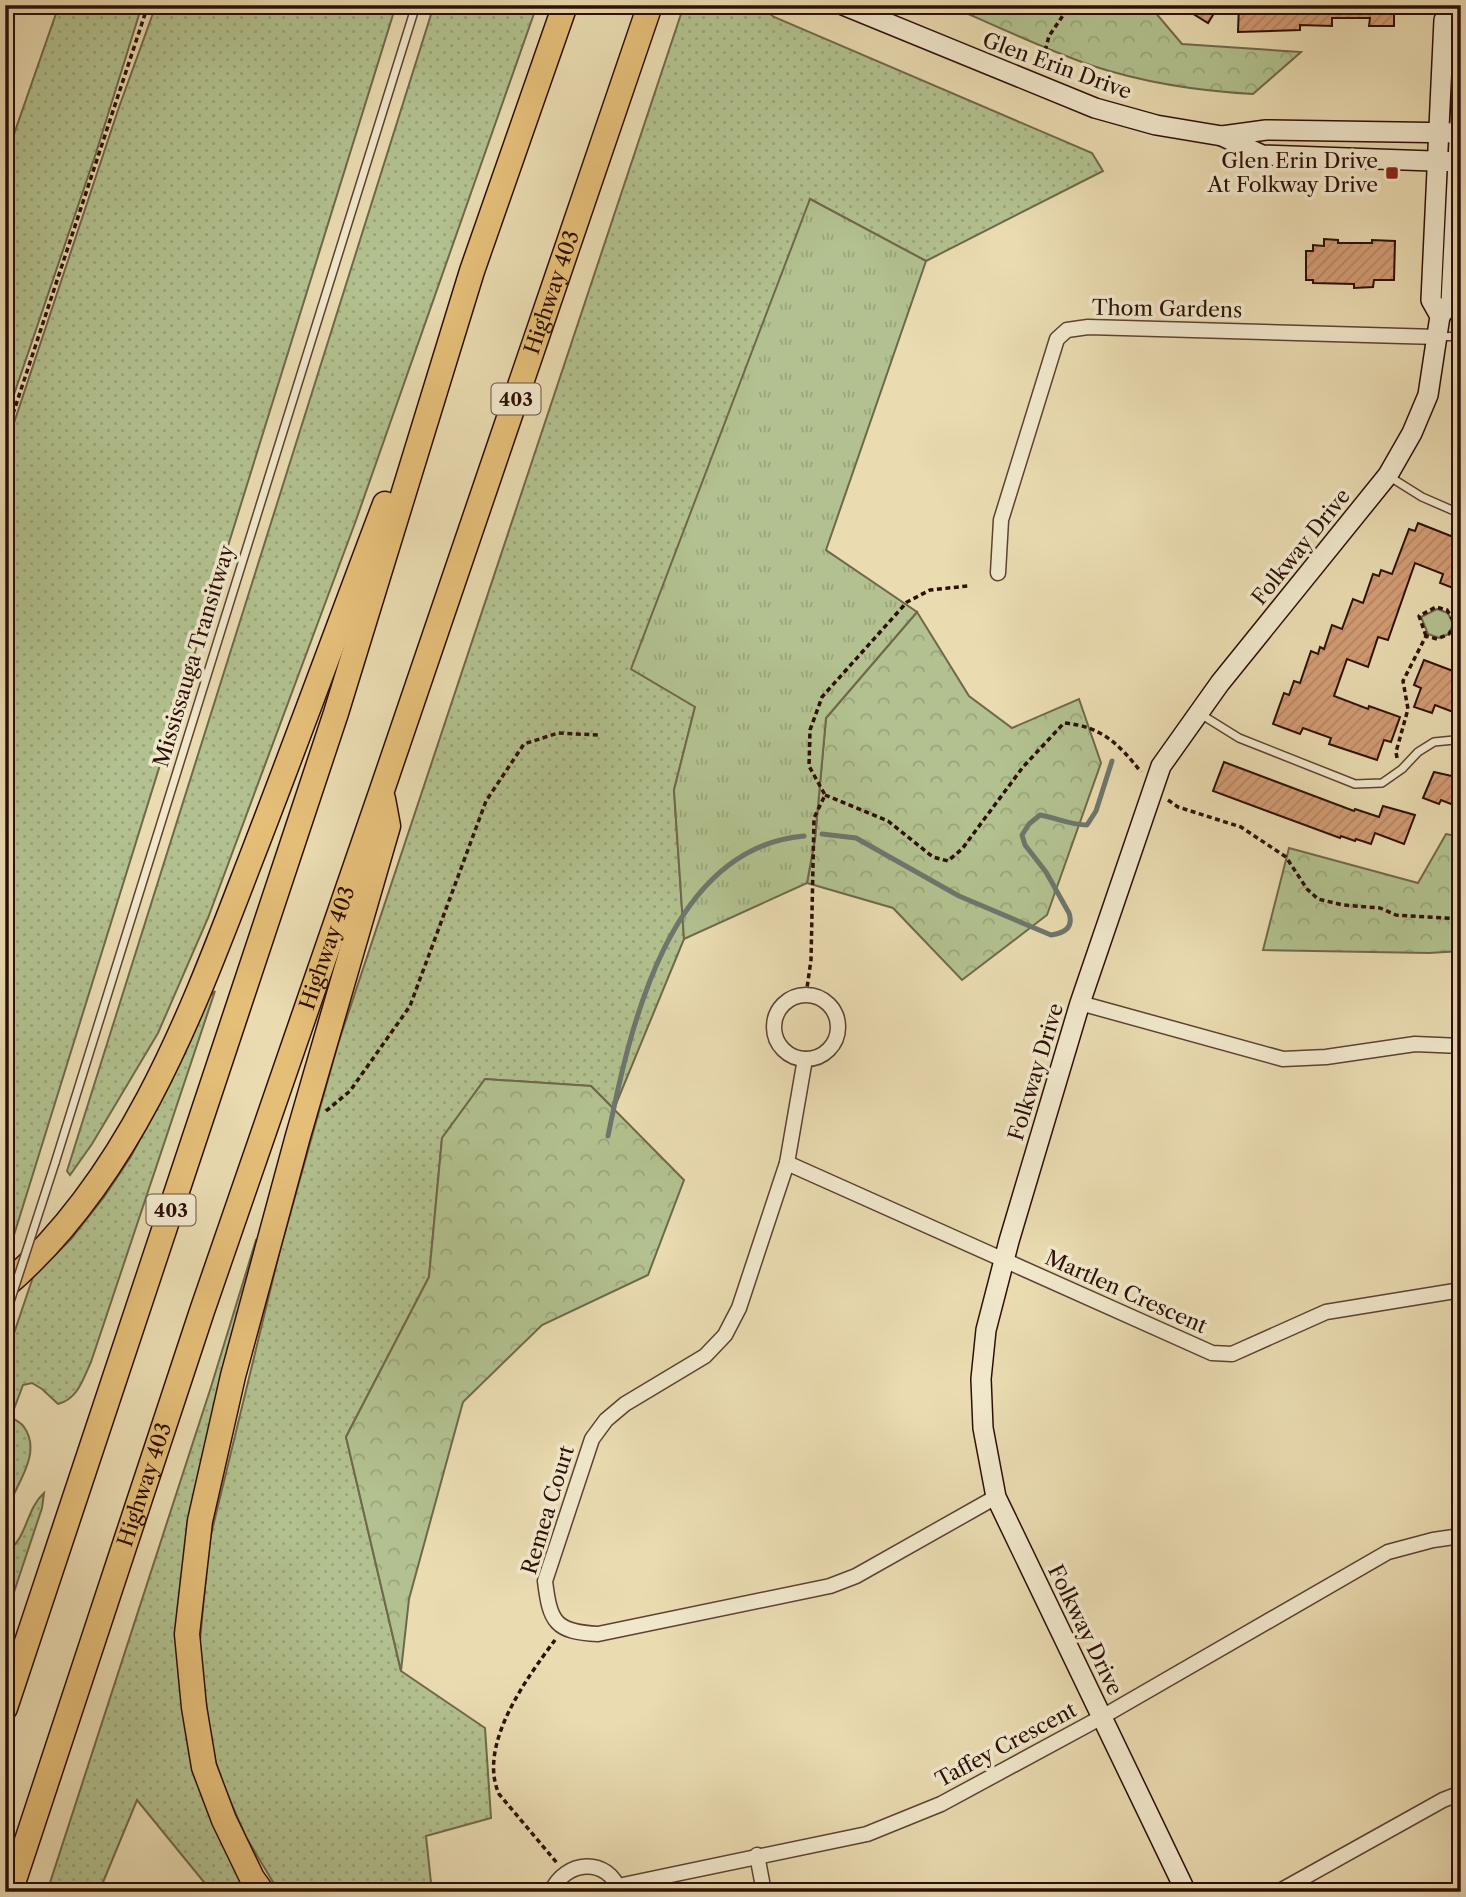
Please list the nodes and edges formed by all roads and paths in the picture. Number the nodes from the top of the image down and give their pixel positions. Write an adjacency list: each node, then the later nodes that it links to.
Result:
1 (148, 5): 19 (path)
2 (416, 5): 40 (lane, Mississauga Transitway, bridge)
3 (565, 5): 15 (highway, 403)
4 (650, 5): 30 (highway, Highway 403 / 403)
5 (843, 5): 8 (street, Glen Erin Drive)
6 (1067, 5): 8 (path)
7 (1455, 11): 10 (street, Folkway Drive)
8 (1036, 86): 12 (street, Glen Erin Drive)
9 (1461, 102): 11 (street, Folkway Drive)
10 (1438, 132): 11 (street, Glen Erin Drive); 12 (street, Glen Erin Drive); 13 (street, Folkway Drive)
11 (1460, 133): 14 (street, Folkway Drive)
12 (1223, 136): 13 (street, Glen Erin Drive)
13 (1436, 161): 14 (street, Glen Erin Drive); 16 (street, Folkway Drive)
14 (1459, 162): 16 (street, Folkway Drive)
15 (472, 271): 38 (highway); 44 (highway, 403)
16 (1440, 316): 18 (street, Folkway Drive)
17 (1461, 336): 18 (lane)
18 (1438, 337): 20 (street, Folkway Drive); 22 (street, Thom Gardens)
19 (5, 438)
20 (1388, 475): 21 (lane); 26 (street, Folkway Drive)
21 (1461, 514)
22 (998, 573)
23 (968, 586): 31 (path)
24 (1458, 623): 25 (path); 25 (path)
25 (1426, 636): 29 (path)
26 (1198, 712): 29 (lane); 32 (street, Folkway Drive)
27 (598, 735): 35 (path)
28 (1461, 743): 29 (lane)
29 (1398, 771)
30 (382, 793): 35 (highway); 50 (highway, Highway 403 / 403)
31 (806, 995): 34 (street); 34 (street)
32 (1080, 1003): 33 (street); 37 (street, Folkway Drive)
33 (1461, 1046)
34 (804, 1059): 36 (street, Remea Court)
35 (298, 1136): 51 (highway)
36 (787, 1163): 37 (street, Martlen Crescent); 43 (street, Remea Court)
37 (1004, 1261): 39 (street, Martlen Crescent); 41 (street, Folkway Drive)
38 (5, 1286)
39 (1461, 1290)
40 (5, 1317)
41 (996, 1497): 43 (street); 45 (street, Folkway Drive)
42 (1461, 1536): 45 (street, Taffey Crescent)
43 (565, 1628): 48 (path)
44 (5, 1707)
45 (1102, 1717): 47 (street, Taffey Crescent); 54 (street, Folkway Drive)
46 (1461, 1793): 55 (street)
47 (757, 1855): 49 (street, Taffey Crescent); 53 (street)
48 (566, 1872): 49 (street, Taffey Crescent); 52 (street)
49 (619, 1889)
50 (9, 1892)
51 (262, 1892)
52 (551, 1892)
53 (764, 1892)
54 (1186, 1892)
55 (1278, 1892)

